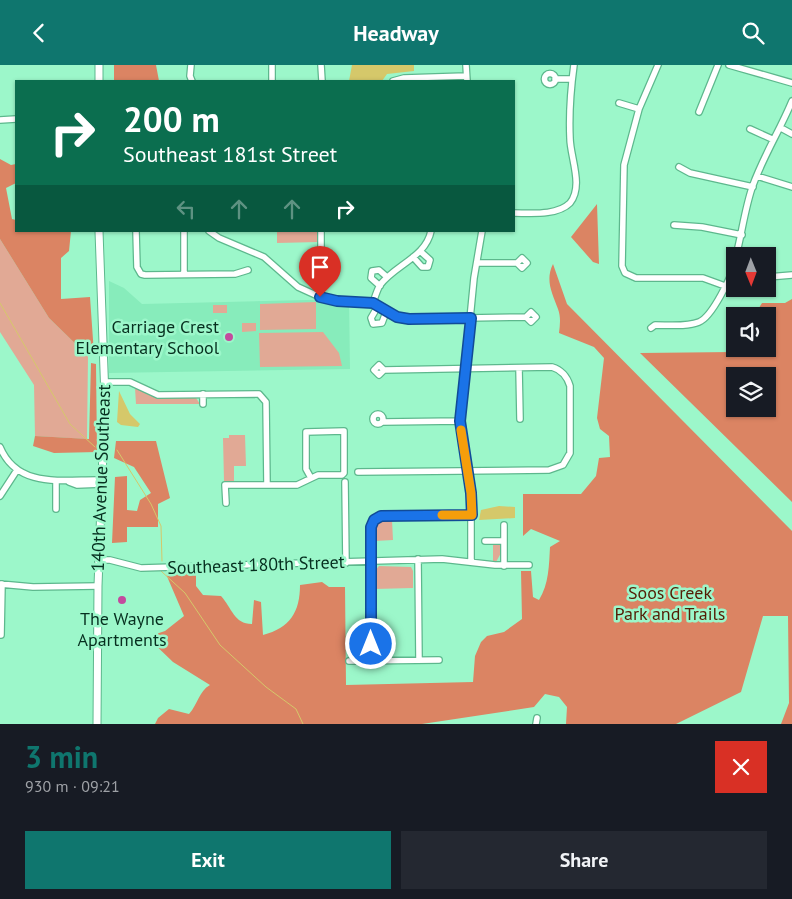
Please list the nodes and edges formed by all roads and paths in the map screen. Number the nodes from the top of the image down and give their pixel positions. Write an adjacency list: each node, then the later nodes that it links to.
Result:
1 (99, 65): 13 (main road)
2 (191, 65): 14 (street)
3 (272, 65): 15 (street)
4 (466, 65): 10 (street)
5 (574, 65): 12 (street)
6 (658, 65): 21 (street)
7 (718, 65): 22 (street)
8 (729, 65): 18 (street)
9 (322, 66): 16 (street)
10 (467, 79): 17 (street)
11 (556, 79): 12 (street)
12 (572, 79): 33 (street)
13 (99, 80)
14 (192, 80)
15 (272, 80)
16 (322, 80)
17 (397, 80)
18 (792, 83)
19 (792, 101): 25 (street)
20 (620, 103): 21 (street)
21 (639, 109): 55 (street)
22 (699, 112)
23 (15, 119): 24 (street)
24 (0, 120)
25 (781, 128): 27 (street); 28 (street)
26 (750, 129): 28 (street)
27 (792, 135)
28 (772, 139): 30 (street)
29 (679, 167): 31 (street)
30 (757, 176): 31 (street); 32 (street)
31 (753, 187): 42 (street)
32 (792, 187)
33 (515, 213)
34 (674, 225): 42 (street)
35 (99, 232): 64 (main road, 140th Avenue Southeast)
36 (136, 232): 50 (street)
37 (184, 232): 50 (street)
38 (210, 232): 56 (street)
39 (322, 232): 49 (street)
40 (431, 232): 44 (street)
41 (482, 232): 46 (street)
42 (742, 235): 43 (street)
43 (739, 247)
44 (420, 251): 45 (street); 45 (street)
45 (413, 257): 53 (street)
46 (478, 263): 47 (street); 59 (street)
47 (517, 263)
48 (248, 270): 50 (street)
49 (316, 271)
50 (184, 274)
51 (792, 275): 52 (street)
52 (776, 276)
53 (387, 277): 54 (street); 54 (street)
54 (380, 286): 56 (street)
55 (725, 286): 60 (street)
56 (375, 305): 57 (street); 57 (street)
57 (386, 312): 59 (street)
58 (526, 317): 59 (street)
59 (471, 318): 61 (street)
60 (651, 328)
61 (466, 368): 62 (street); 63 (street); 69 (street)
62 (519, 368): 67 (street); 72 (street)
63 (384, 370)
64 (105, 382): 65 (street); 76 (main road, 140th Avenue Southeast)
65 (203, 394): 66 (street); 78 (street)
66 (203, 405)
67 (520, 419)
68 (383, 421): 69 (street)
69 (460, 421): 72 (street)
70 (0, 447): 71 (street)
71 (17, 470): 75 (street); 79 (street)
72 (467, 471): 73 (street); 82 (street)
73 (358, 472)
74 (311, 478): 74 (street); 78 (street)
75 (56, 482): 76 (street); 81 (street)
76 (102, 482): 87 (main road, 140th Avenue Southeast)
77 (345, 482): 90 (street)
78 (267, 485): 80 (street)
79 (0, 496)
80 (226, 503)
81 (56, 509)
82 (472, 515): 88 (street); 89 (street)
83 (504, 525): 85 (street)
84 (485, 541): 85 (street)
85 (504, 541): 91 (street)
86 (418, 559): 88 (street, Southeast 180th Street); 89 (street, Southeast 180th Street); 96 (street)
87 (98, 560): 90 (street, Southeast 180th Street); 94 (main road, 140th Avenue Southeast)
88 (371, 560): 90 (street, Southeast 180th Street); 99 (street)
89 (471, 561): 91 (street, Southeast 180th Street)
90 (346, 563)
91 (504, 565): 92 (street, Southeast 180th Street)
92 (529, 565)
93 (1, 584): 94 (street); 95 (street)
94 (98, 585): 100 (main road, 140th Avenue Southeast)
95 (1, 635)
96 (419, 660): 97 (street); 99 (street)
97 (439, 660)
98 (349, 661): 99 (street)
99 (371, 661)
100 (97, 724)

